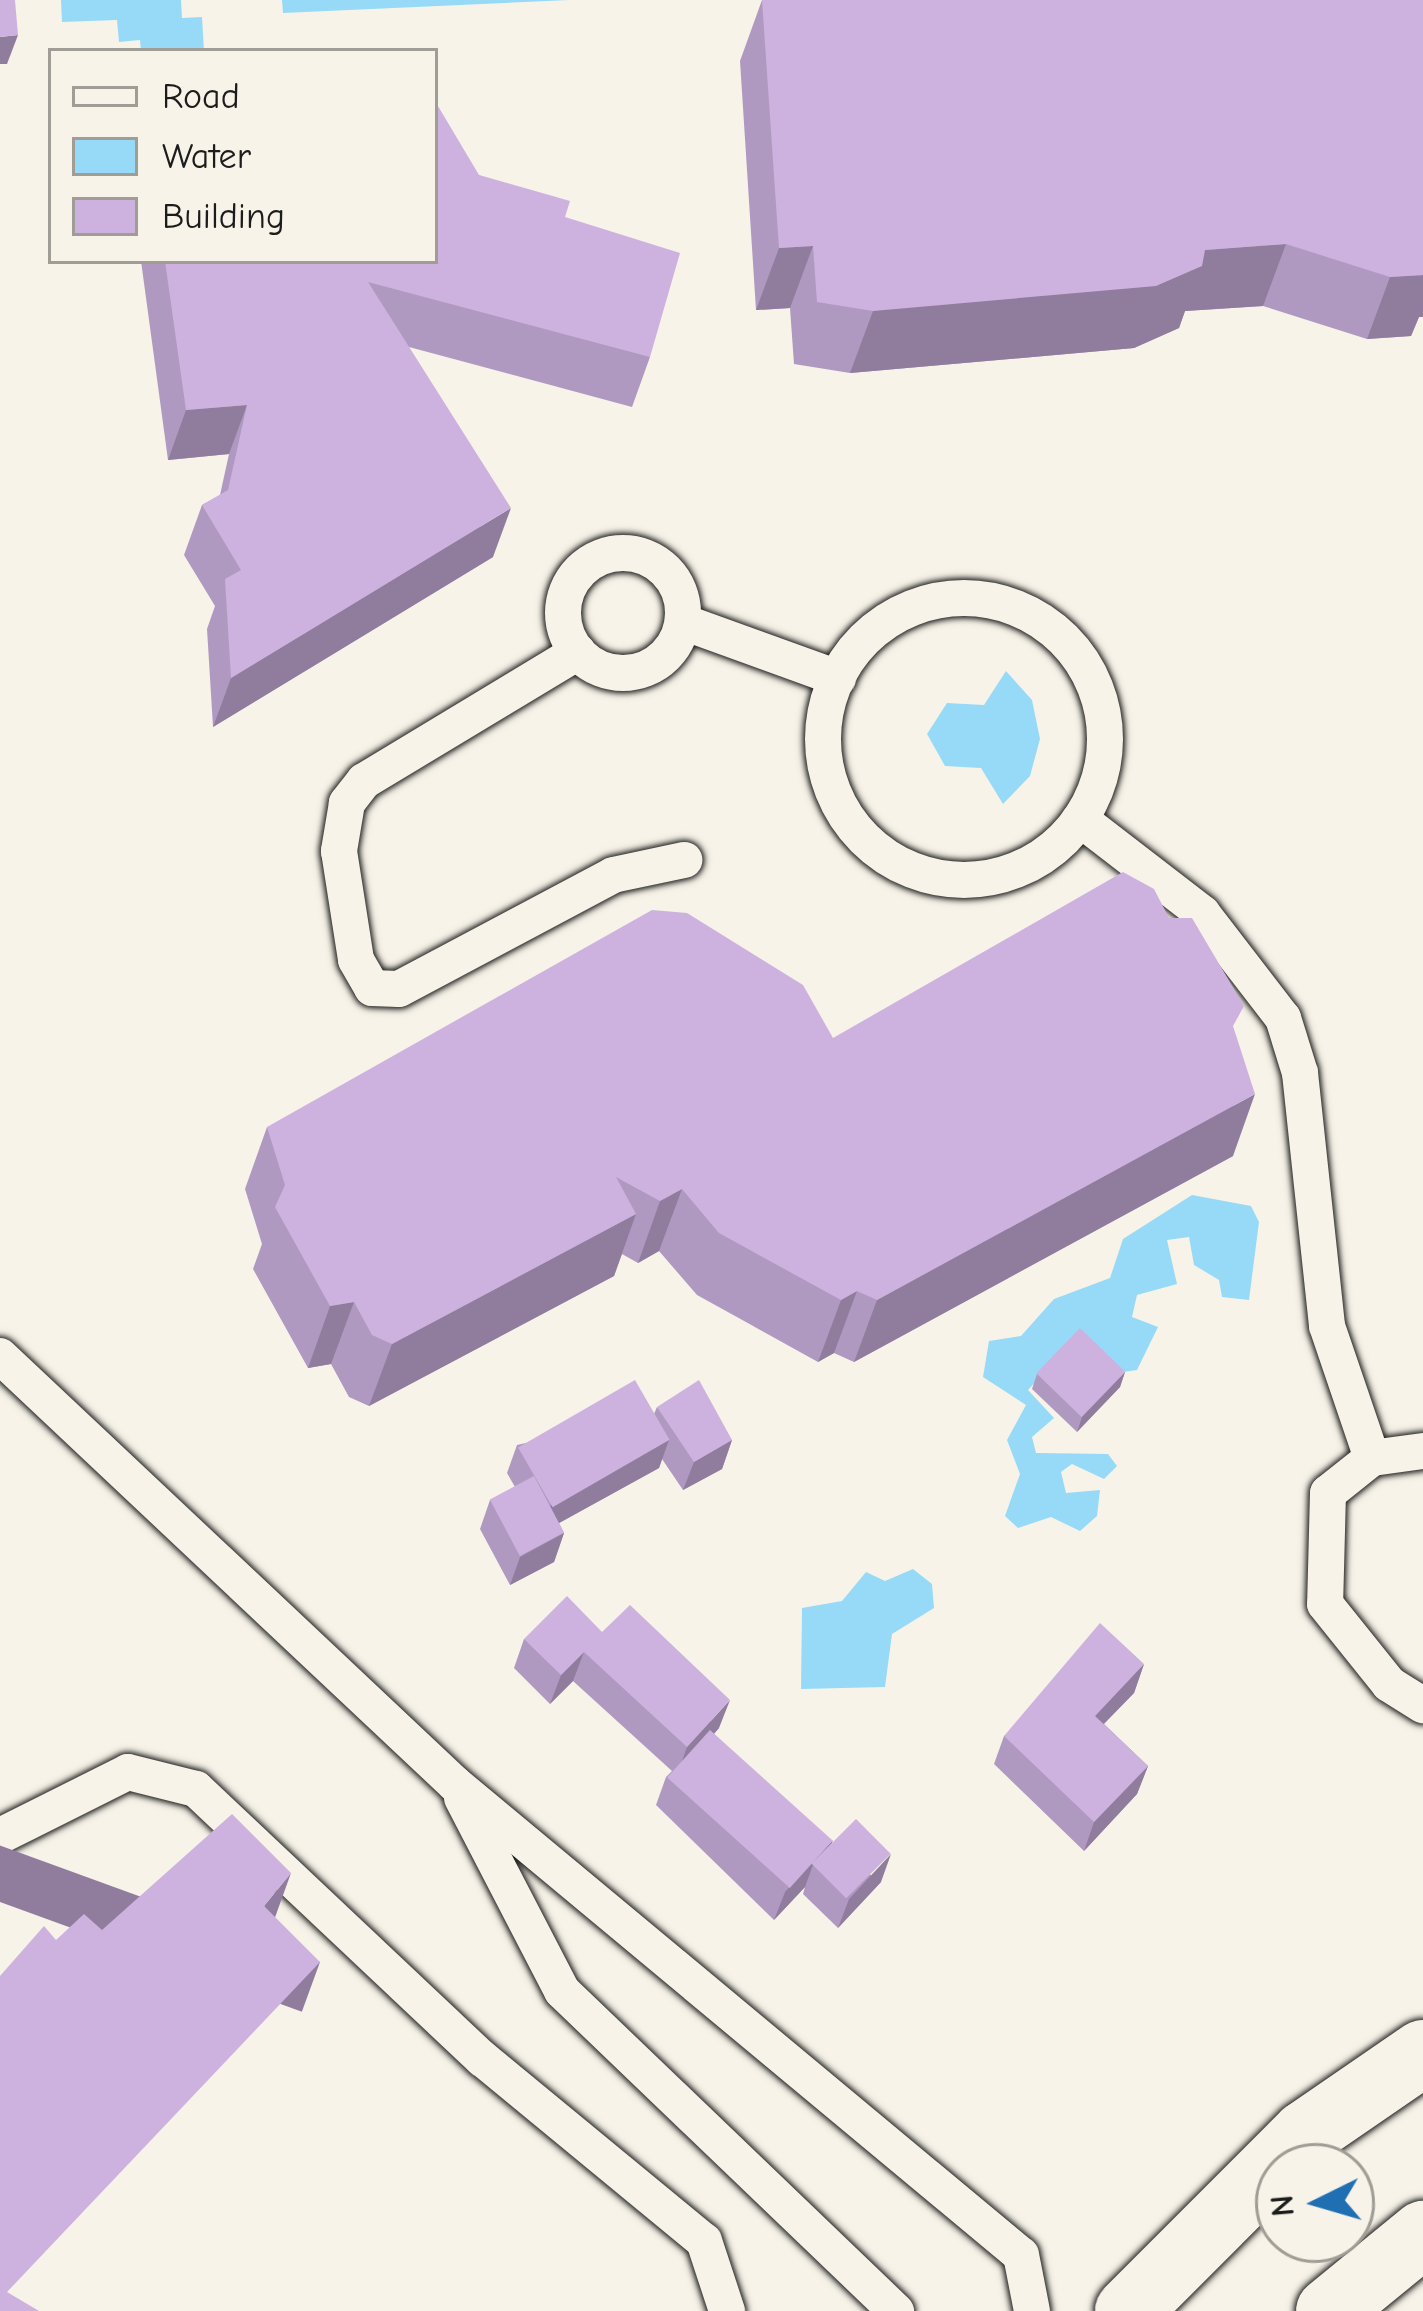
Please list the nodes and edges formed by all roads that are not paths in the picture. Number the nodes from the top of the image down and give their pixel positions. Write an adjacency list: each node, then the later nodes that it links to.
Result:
1 (683, 622): 2 (lane); 2 (lane); 3 (lane)
2 (578, 652): 5 (lane)
3 (838, 678): 4 (lane); 4 (lane)
4 (1080, 819): 8 (lane)
5 (684, 860)
6 (0, 1356): 10 (lane)
7 (1423, 1451): 8 (lane)
8 (1372, 1458): 9 (lane)
9 (1423, 1705)
10 (454, 1784): 15 (lane); 16 (lane)
11 (8, 1844): 14 (lane)
12 (1423, 2053): 17 (street)
13 (1423, 2234): 18 (street)
14 (727, 2311)
15 (896, 2311)
16 (1032, 2311)
17 (1128, 2311)
18 (1329, 2311)

